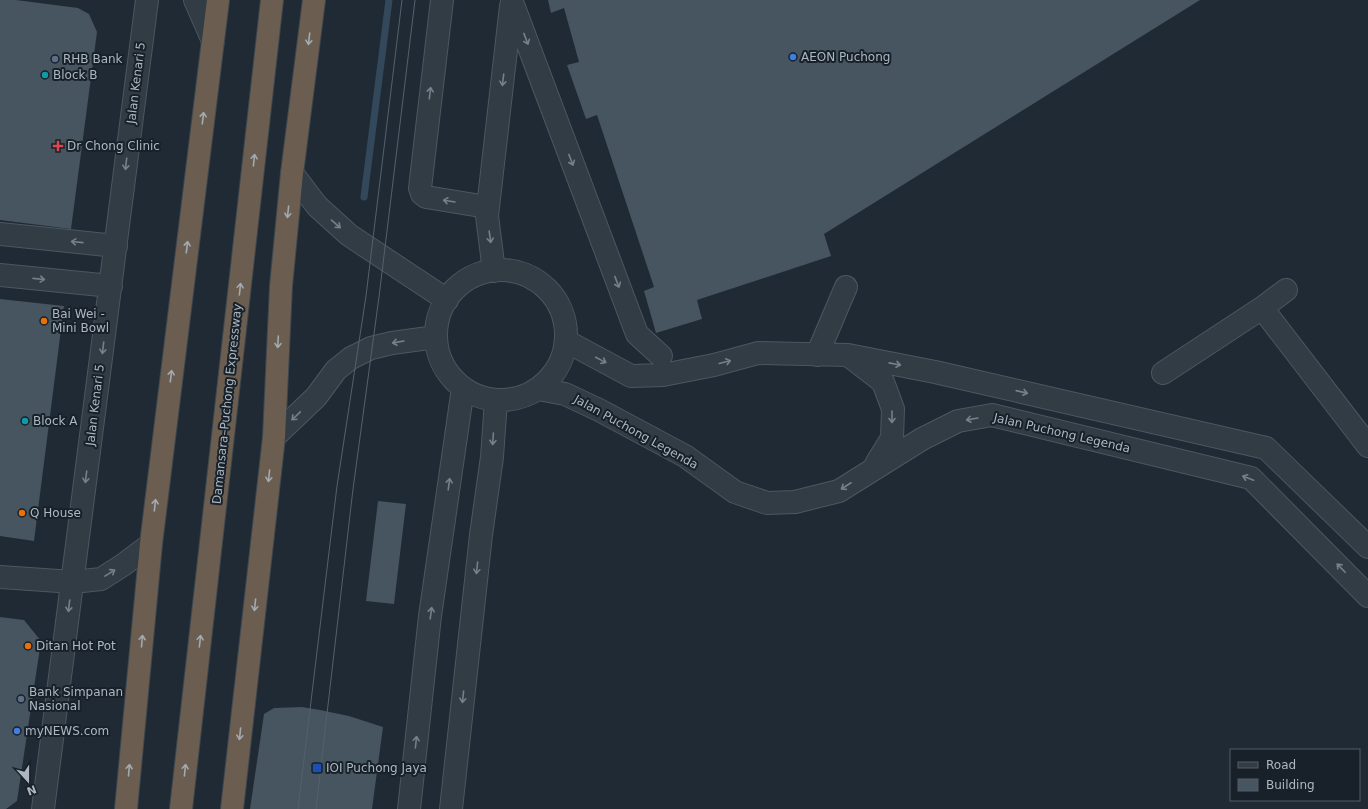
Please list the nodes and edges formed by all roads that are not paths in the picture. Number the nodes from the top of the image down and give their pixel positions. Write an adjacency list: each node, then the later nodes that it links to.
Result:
1 (147, 0): 12 (street, Jalan Kenari 5, one-way to 12)
2 (195, 0): 8 (street)
3 (218, 0): 8 (highway)
4 (272, 0): 39 (highway, Damansara–Puchong Expressway, one-way to 4)
5 (314, 0): 9 (highway, one-way to 9)
6 (442, 0): 10 (street, one-way to 6)
7 (512, 1): 10 (street, one-way to 10); 24 (street, one-way to 24)
8 (213, 41): 32 (highway, one-way to 8)
9 (292, 173): 18 (street, one-way to 18); 29 (highway, one-way to 29)
10 (487, 207): 13 (street, one-way to 13)
11 (0, 234): 12 (street, one-way to 11)
12 (116, 246): 15 (street, Jalan Kenari 5)
13 (494, 271): 18 (street); 21 (street)
14 (0, 275): 15 (street, one-way to 15)
15 (111, 286): 35 (street, Jalan Kenari 5, one-way to 35)
16 (846, 287): 22 (street)
17 (1286, 290): 19 (street)
18 (447, 300): 20 (street)
19 (1262, 308): 25 (street); 30 (street)
20 (436, 337): 26 (street); 29 (street, one-way to 29)
21 (566, 341): 22 (street, one-way to 22); 27 (street)
22 (817, 355): 23 (street)
23 (848, 355): 31 (street, one-way to 31); 33 (street, one-way to 33)
24 (661, 356)
25 (1163, 373)
26 (462, 388): 28 (street); 41 (street, one-way to 26)
27 (538, 389): 28 (street); 31 (street, Jalan Puchong Legenda, one-way to 27)
28 (496, 400): 42 (street, one-way to 42)
29 (274, 437): 40 (highway, one-way to 40)
30 (1368, 446)
31 (873, 468): 36 (street, Jalan Puchong Legenda, one-way to 31)
32 (151, 544): 35 (street, one-way to 32); 38 (highway, one-way to 32)
33 (1368, 548)
34 (0, 577): 35 (street)
35 (73, 582): 37 (street, Jalan Kenari 5, one-way to 37)
36 (1368, 596)
37 (43, 809)
38 (126, 809)
39 (181, 809)
40 (232, 809)
41 (409, 809)
42 (451, 809)

